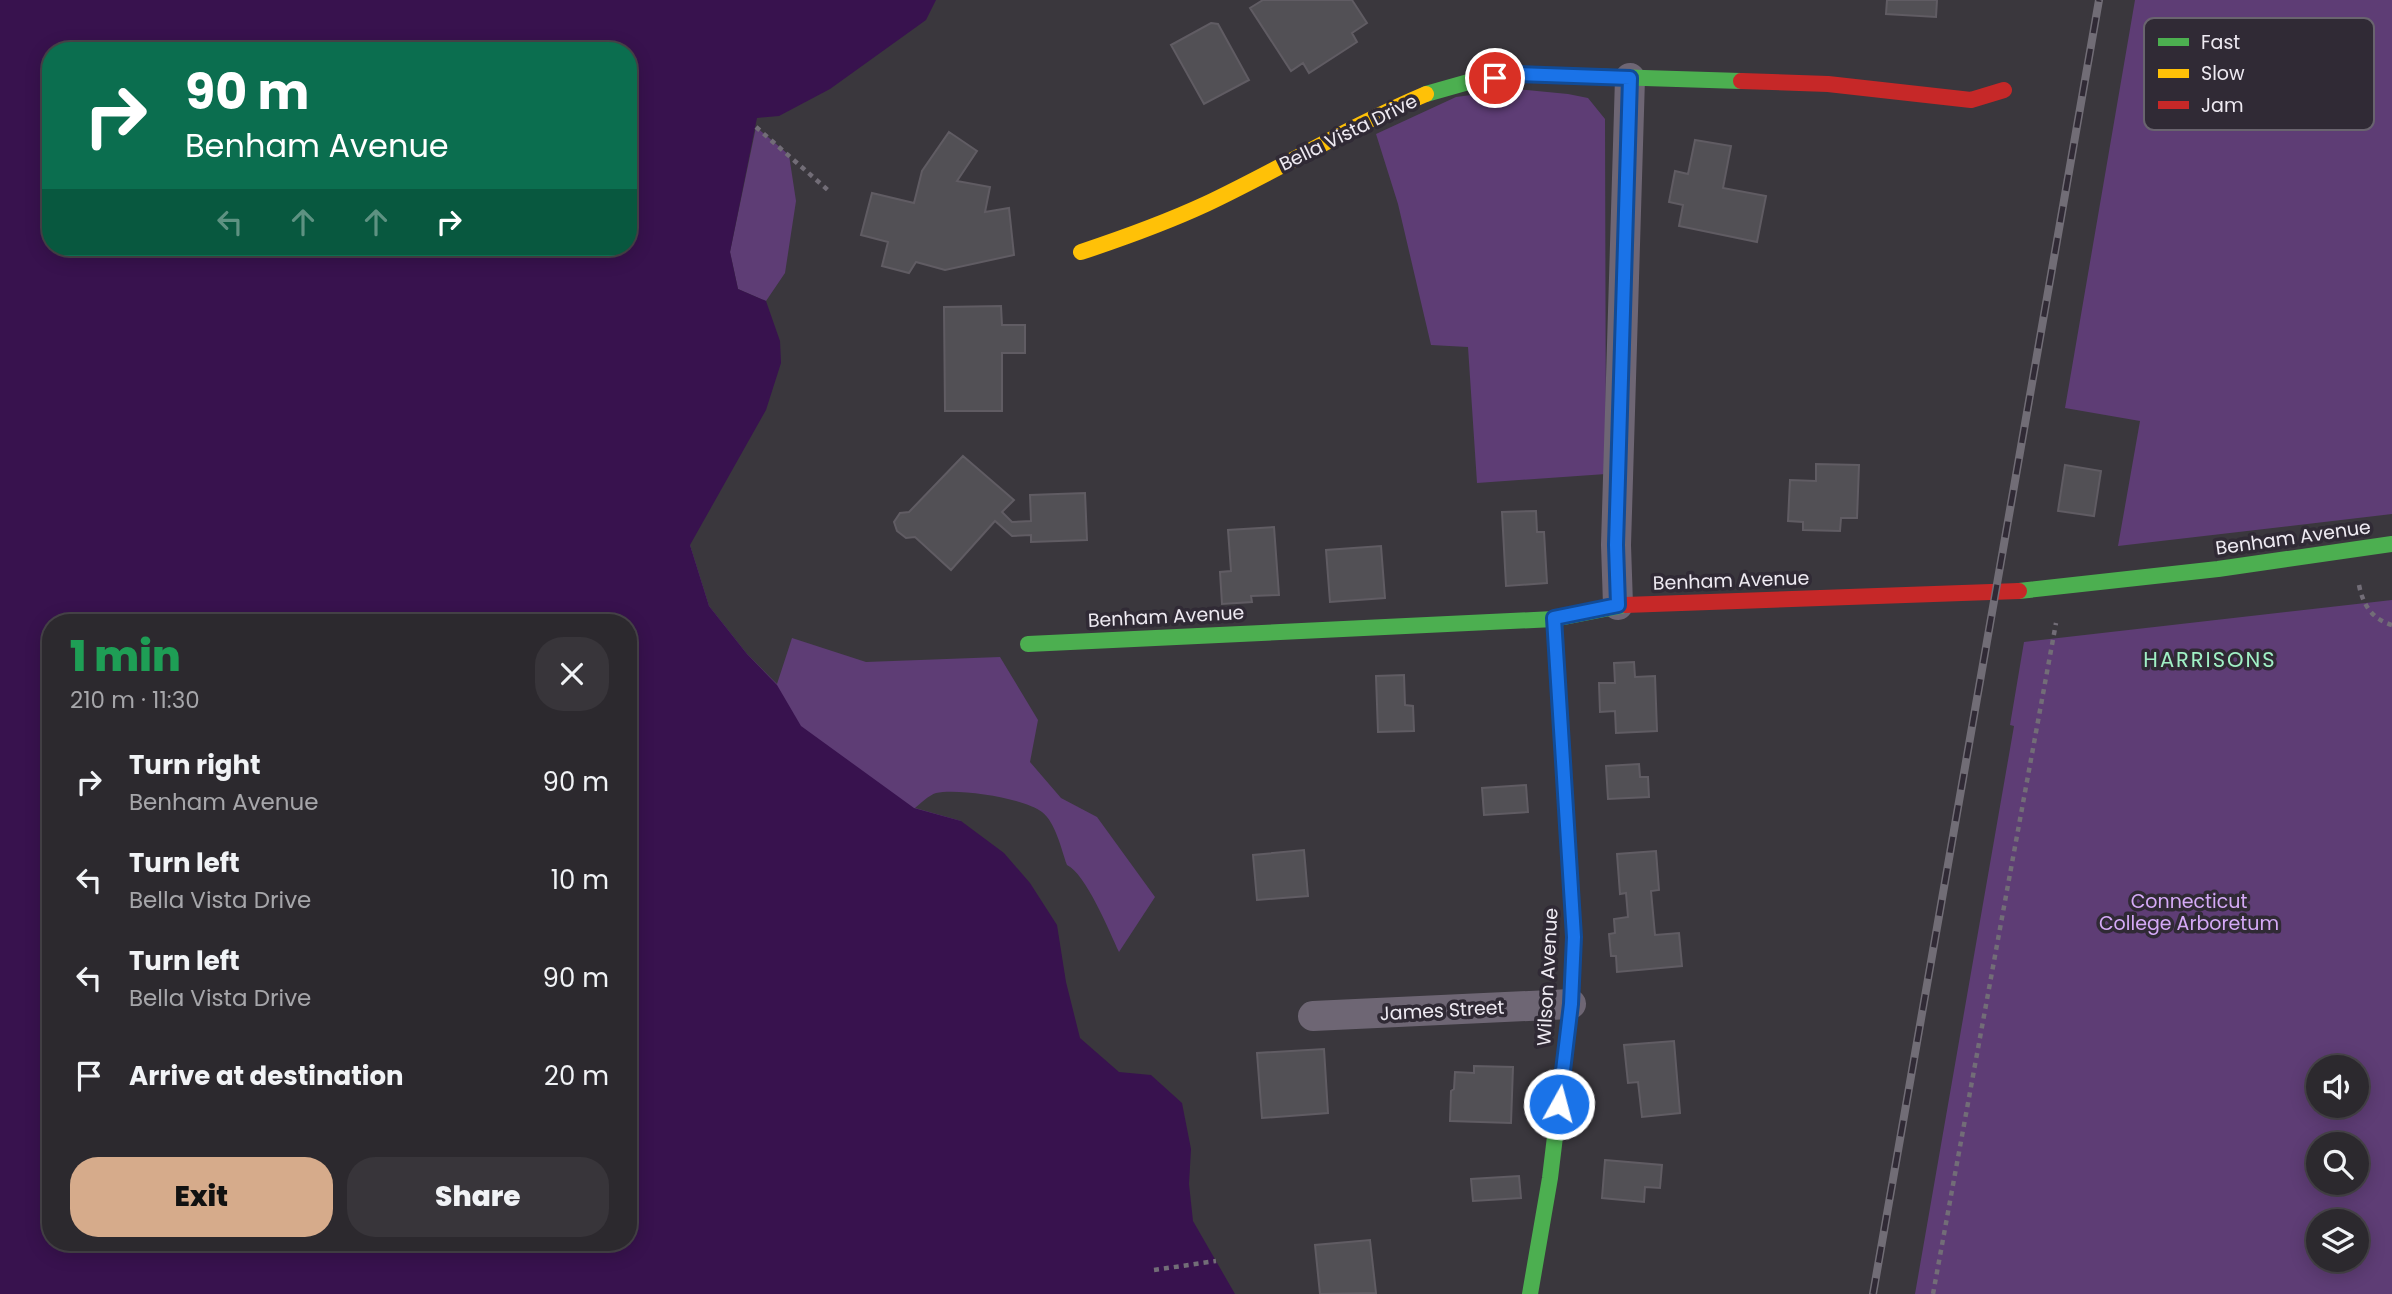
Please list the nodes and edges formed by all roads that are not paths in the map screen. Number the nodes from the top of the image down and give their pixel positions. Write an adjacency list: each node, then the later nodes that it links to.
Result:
1 (1630, 78): 2 (street, Bella Vista Drive); 3 (street, Bella Vista Drive); 5 (street)
2 (2004, 90)
3 (1081, 252)
4 (2392, 544): 5 (street, Benham Avenue)
5 (1618, 605): 6 (street, Benham Avenue)
6 (1554, 618): 7 (street, Benham Avenue); 8 (street, Wilson Avenue)
7 (1028, 644)
8 (1571, 1004): 9 (street, James Street); 10 (street, Wilson Avenue)
9 (1313, 1016)
10 (1530, 1294)

